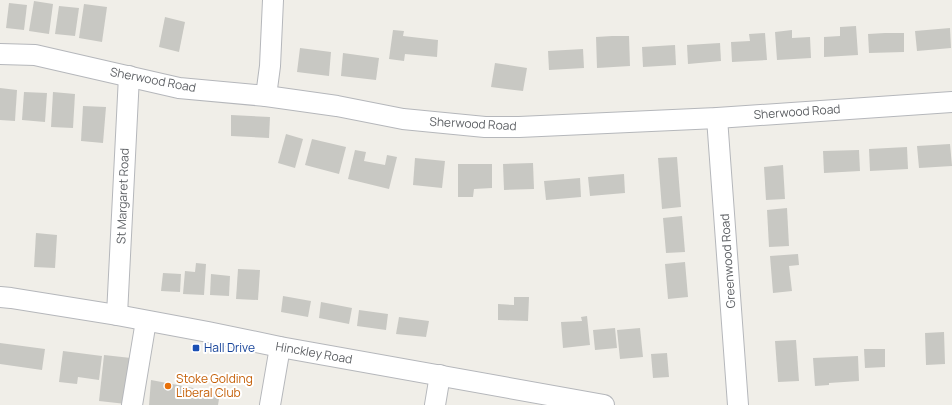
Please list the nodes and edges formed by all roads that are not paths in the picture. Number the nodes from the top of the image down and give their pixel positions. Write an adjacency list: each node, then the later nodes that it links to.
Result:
1 (273, 0): 4 (street)
2 (0, 54): 3 (street, Sherwood Road)
3 (128, 76): 4 (street, Sherwood Road); 8 (street, St Margaret Road)
4 (266, 96): 6 (street, Sherwood Road)
5 (952, 102): 6 (street, Sherwood Road)
6 (718, 118): 16 (street, Greenwood Road)
7 (0, 297): 8 (street, Hinckley Road)
8 (117, 315): 9 (street, Hinckley Road)
9 (146, 321): 10 (street, Hinckley Road); 12 (street)
10 (280, 347): 11 (street, Hinckley Road); 13 (street)
11 (440, 375): 14 (street); 15 (street, Hinckley Road)
12 (132, 405)
13 (270, 405)
14 (435, 405)
15 (604, 405)
16 (738, 405)

